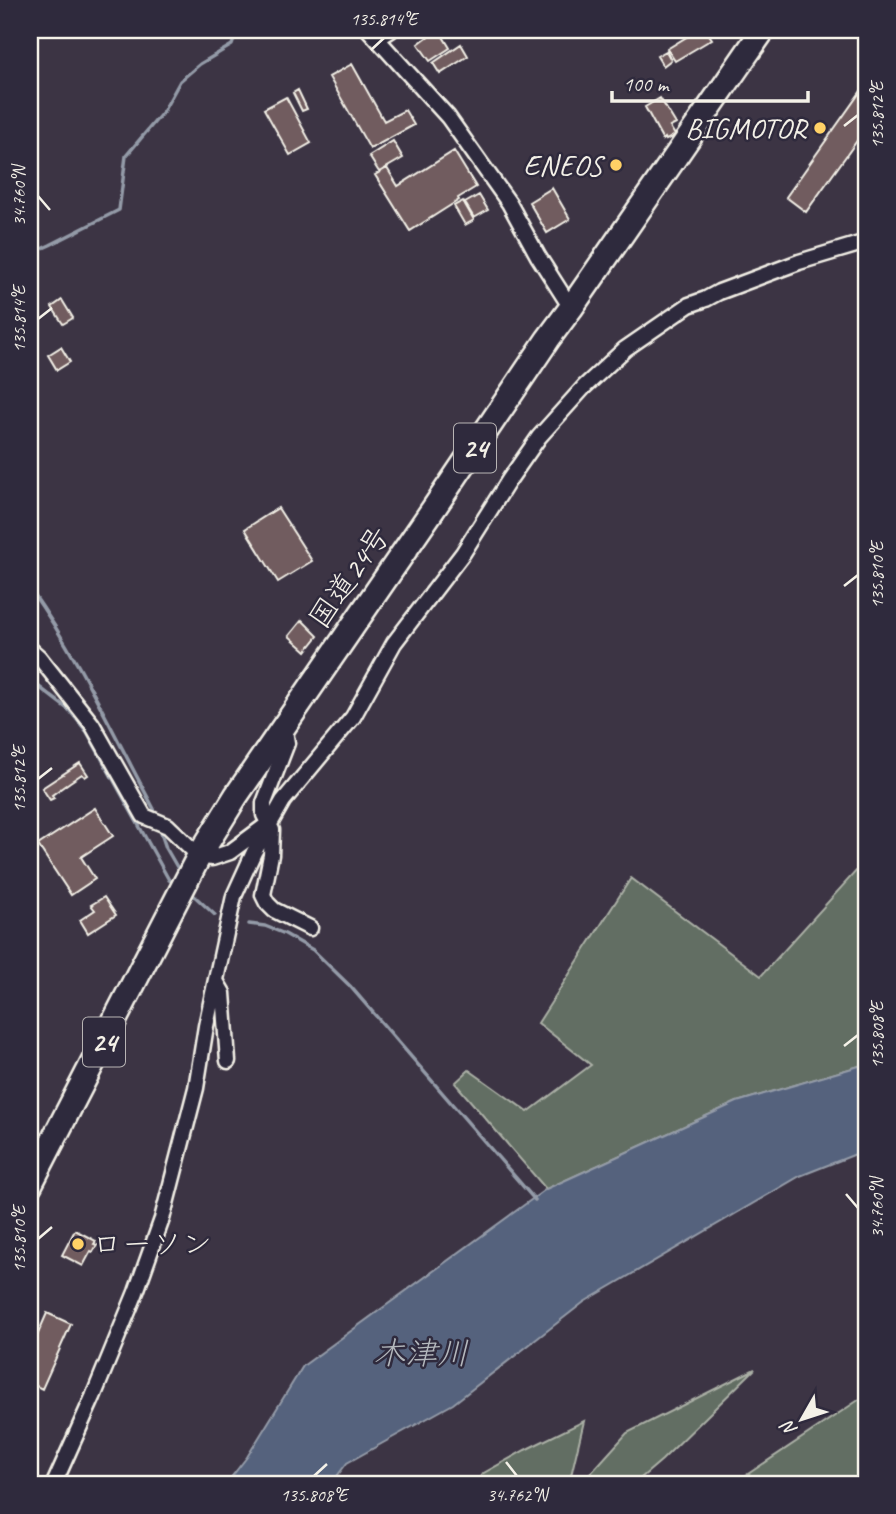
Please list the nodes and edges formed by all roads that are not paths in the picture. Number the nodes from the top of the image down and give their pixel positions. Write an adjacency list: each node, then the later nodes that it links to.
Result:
1 (391, 30): 3 (street)
2 (763, 30): 5 (highway, 国道24号 / 24)
3 (373, 34): 5 (street)
4 (866, 243): 8 (street)
5 (571, 308): 7 (highway, 国道24号 / 24)
6 (30, 649): 9 (street)
7 (284, 723): 8 (street); 9 (highway, 国道24号 / 24)
8 (269, 823): 9 (street); 10 (street); 11 (street)
9 (196, 863): 13 (highway, 国道24号 / 24)
10 (310, 928)
11 (216, 981): 12 (street); 14 (street)
12 (228, 1061)
13 (30, 1185)
14 (54, 1484)

